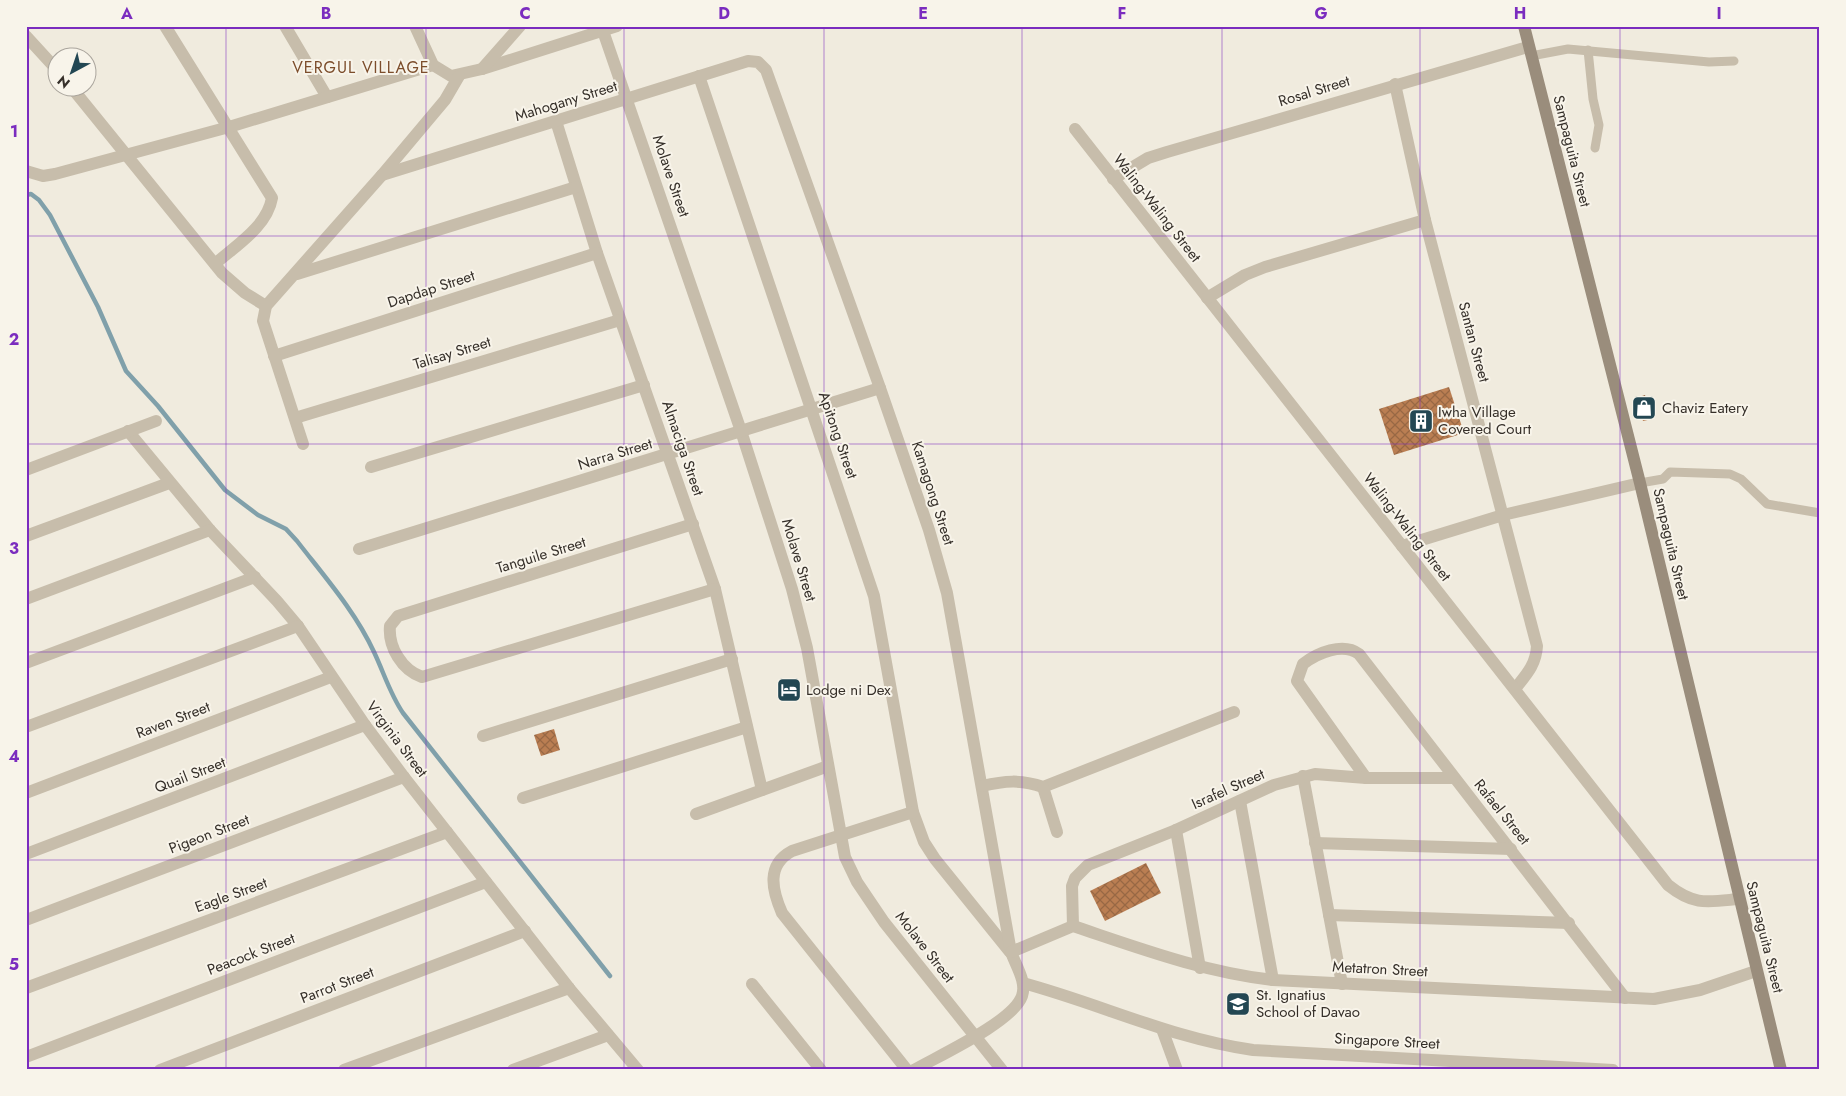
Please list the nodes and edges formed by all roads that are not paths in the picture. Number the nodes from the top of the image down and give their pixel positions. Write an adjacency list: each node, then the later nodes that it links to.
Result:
1 (165, 26): 23 (street)
2 (285, 26): 19 (street)
3 (520, 26): 15 (street)
4 (617, 26): 7 (street)
5 (1524, 26): 10 (street, Sampaguita Street)
6 (421, 29): 14 (street)
7 (604, 31): 15 (street); 21 (street, Molave Street)
8 (26, 36): 11 (street)
9 (1588, 50): 10 (lane); 12 (lane); 25 (lane)
10 (1530, 51): 18 (street, Rosal Street); 51 (street, Sampaguita Street)
11 (48, 60)
12 (1734, 61)
13 (758, 62): 17 (street, Mahogany Street); 40 (street, Kamagong Street)
14 (433, 65): 16 (street); 19 (street)
15 (482, 69): 16 (street)
16 (459, 76): 28 (street)
17 (699, 76): 21 (street, Mahogany Street); 41 (street, Apitong Street)
18 (1395, 84): 29 (street, Rosal Street); 31 (street, Santan Street)
19 (327, 97): 23 (street)
20 (80, 98): 26 (street)
21 (627, 99): 22 (street, Mahogany Street); 45 (street, Molave Street)
22 (556, 121): 28 (street, Mahogany Street); 30 (street, Almaciga Street)
23 (229, 126): 26 (street); 33 (street)
24 (1075, 129): 29 (street, Waling-Waling Street)
25 (1595, 148)
26 (126, 155): 27 (street); 33 (street)
27 (26, 171)
28 (382, 175): 34 (street)
29 (1113, 179): 35 (street, Waling-Waling Street)
30 (576, 187): 32 (street, Almaciga Street); 34 (street)
31 (1425, 220): 35 (street); 53 (street, Santan Street)
32 (597, 253): 37 (street, Almaciga Street); 38 (street, Dapdap Street)
33 (215, 264): 36 (street)
34 (297, 274): 36 (street)
35 (1207, 298): 57 (street, Waling-Waling Street)
36 (266, 306): 38 (street)
37 (620, 320): 39 (street, Almaciga Street); 42 (street, Talisay Street)
38 (274, 356): 42 (street)
39 (644, 385): 47 (street, Almaciga Street); 48 (street)
40 (880, 388): 41 (street, Narra Street); 77 (street, Kamagong Street)
41 (812, 408): 45 (street, Narra Street); 83 (street, Apitong Street)
42 (295, 418): 46 (street)
43 (156, 420): 44 (street)
44 (128, 431): 49 (street); 50 (street, Virginia Street)
45 (741, 431): 47 (street, Narra Street); 72 (street, Molave Street)
46 (303, 444)
47 (668, 454): 54 (street, Almaciga Street); 58 (street, Narra Street)
48 (370, 467)
49 (26, 470)
50 (169, 483): 55 (street, Virginia Street); 56 (street)
51 (1640, 483): 52 (lane); 53 (street); 93 (street, Sampaguita Street)
52 (1820, 513)
53 (1503, 515): 57 (street); 66 (street, Santan Street)
54 (692, 524): 60 (street, Almaciga Street); 60 (street, Tanguile Street)
55 (210, 530): 59 (street, Virginia Street); 61 (street)
56 (26, 536)
57 (1402, 546): 66 (street, Waling-Waling Street)
58 (359, 549)
59 (255, 577): 62 (street, Virginia Street); 64 (street)
60 (715, 589): 63 (street, Almaciga Street)
61 (26, 599)
62 (298, 626): 65 (street, Virginia Street); 70 (street)
63 (732, 659): 69 (street, Almaciga Street); 71 (street)
64 (26, 662)
65 (331, 676): 68 (street, Virginia Street); 80 (street, Raven Street)
66 (1514, 689): 93 (street, Waling-Waling Street)
67 (1234, 712): 78 (street)
68 (365, 725): 74 (street, Virginia Street); 91 (street, Quail Street)
69 (747, 726): 79 (street, Almaciga Street); 81 (street)
70 (26, 727)
71 (483, 736)
72 (828, 766): 79 (street); 88 (street, Molave Street)
73 (1303, 776): 75 (street, Israfel Street); 82 (street, Israfel Street); 89 (street)
74 (404, 777): 86 (street, Virginia Street); 95 (street, Pigeon Street)
75 (1366, 778): 76 (street, Israfel Street); 76 (street, Rafael Street)
76 (1454, 778): 90 (street, Rafael Street)
77 (982, 786): 78 (street); 99 (street, Kamagong Street)
78 (1043, 787): 87 (street)
79 (762, 790): 84 (street)
80 (26, 793)
81 (523, 798)
82 (1240, 801): 85 (street, Israfel Street); 102 (street)
83 (913, 812): 88 (street); 99 (street, Apitong Street)
84 (696, 814)
85 (1176, 830): 97 (street, Israfel Street); 100 (street)
86 (447, 832): 92 (street, Virginia Street); 106 (street, Eagle Street)
87 (1057, 832)
88 (840, 835): 111 (street, Molave Street); 119 (street)
89 (1316, 843): 90 (street); 94 (street)
90 (1511, 849): 96 (street, Rafael Street)
91 (26, 854)
92 (486, 882): 98 (street, Virginia Street); 112 (street, Peacock Street)
93 (1738, 899): 101 (street, Sampaguita Street)
94 (1329, 915): 96 (street); 105 (street)
95 (26, 920)
96 (1569, 923): 108 (street, Rafael Street)
97 (1073, 926): 99 (street); 100 (street, Metatron Street)
98 (525, 932): 107 (street, Virginia Street); 114 (street, Parrot Street)
99 (1011, 952): 103 (street)
100 (1200, 968): 102 (street, Metatron Street)
101 (1756, 971): 108 (street, Metatron Street); 124 (street, Sampaguita Street)
102 (1273, 980): 105 (street, Metatron Street)
103 (1023, 983): 109 (street, Singapore Street); 111 (street)
104 (752, 984): 118 (street)
105 (1342, 984): 108 (street, Metatron Street)
106 (26, 988)
107 (570, 988): 110 (street, Virginia Street); 115 (street)
108 (1625, 998)
109 (1162, 1030): 113 (street, Singapore Street); 122 (street)
110 (608, 1034): 116 (street); 117 (street, Virginia Street)
111 (975, 1036): 120 (street); 121 (street, Molave Street)
112 (26, 1057)
113 (1423, 1065): 123 (street, Singapore Street)
114 (160, 1070)
115 (344, 1070)
116 (513, 1070)
117 (638, 1070)
118 (821, 1070)
119 (907, 1070)
120 (914, 1070)
121 (1002, 1070)
122 (1177, 1070)
123 (1613, 1070)
124 (1781, 1070)

